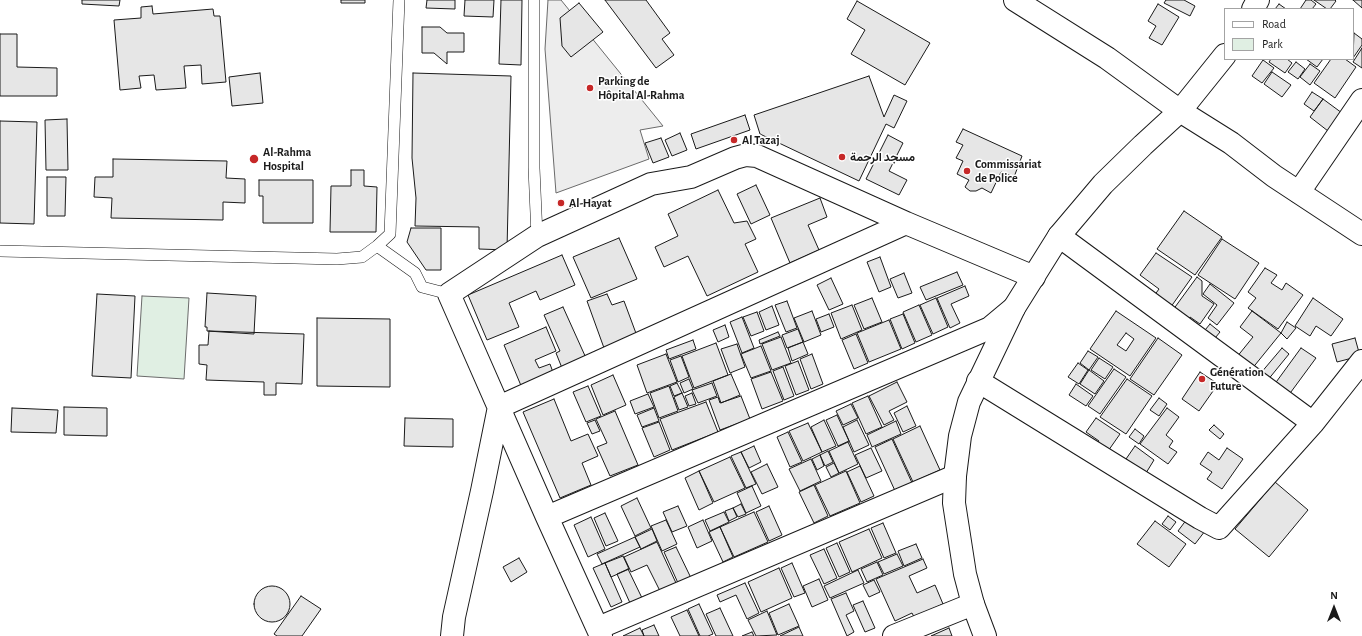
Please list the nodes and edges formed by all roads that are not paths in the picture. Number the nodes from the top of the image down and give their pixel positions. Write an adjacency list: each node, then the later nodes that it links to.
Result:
1 (399, 0): 12 (lane)
2 (534, 0): 10 (lane)
3 (1015, 0): 6 (street)
4 (1224, 56): 6 (street)
5 (1362, 100): 7 (street)
6 (1180, 111): 7 (street); 11 (street)
7 (1299, 192): 9 (street)
8 (906, 223): 10 (street); 14 (street); 19 (street)
9 (1362, 234)
10 (537, 236): 15 (street)
11 (1059, 236): 14 (street); 20 (street)
12 (377, 246): 13 (lane); 15 (lane)
13 (0, 251)
14 (1034, 277): 16 (street)
15 (450, 294): 19 (street)
16 (1014, 308): 18 (street); 22 (street)
17 (1362, 361): 20 (street)
18 (978, 381): 20 (street); 21 (street)
19 (499, 407): 22 (street); 25 (street)
20 (1313, 422)
21 (955, 476): 23 (street); 24 (street)
22 (547, 517): 24 (street)
23 (973, 604): 26 (street); 27 (street)
24 (599, 632)
25 (452, 636)
26 (894, 636)
27 (985, 636)

